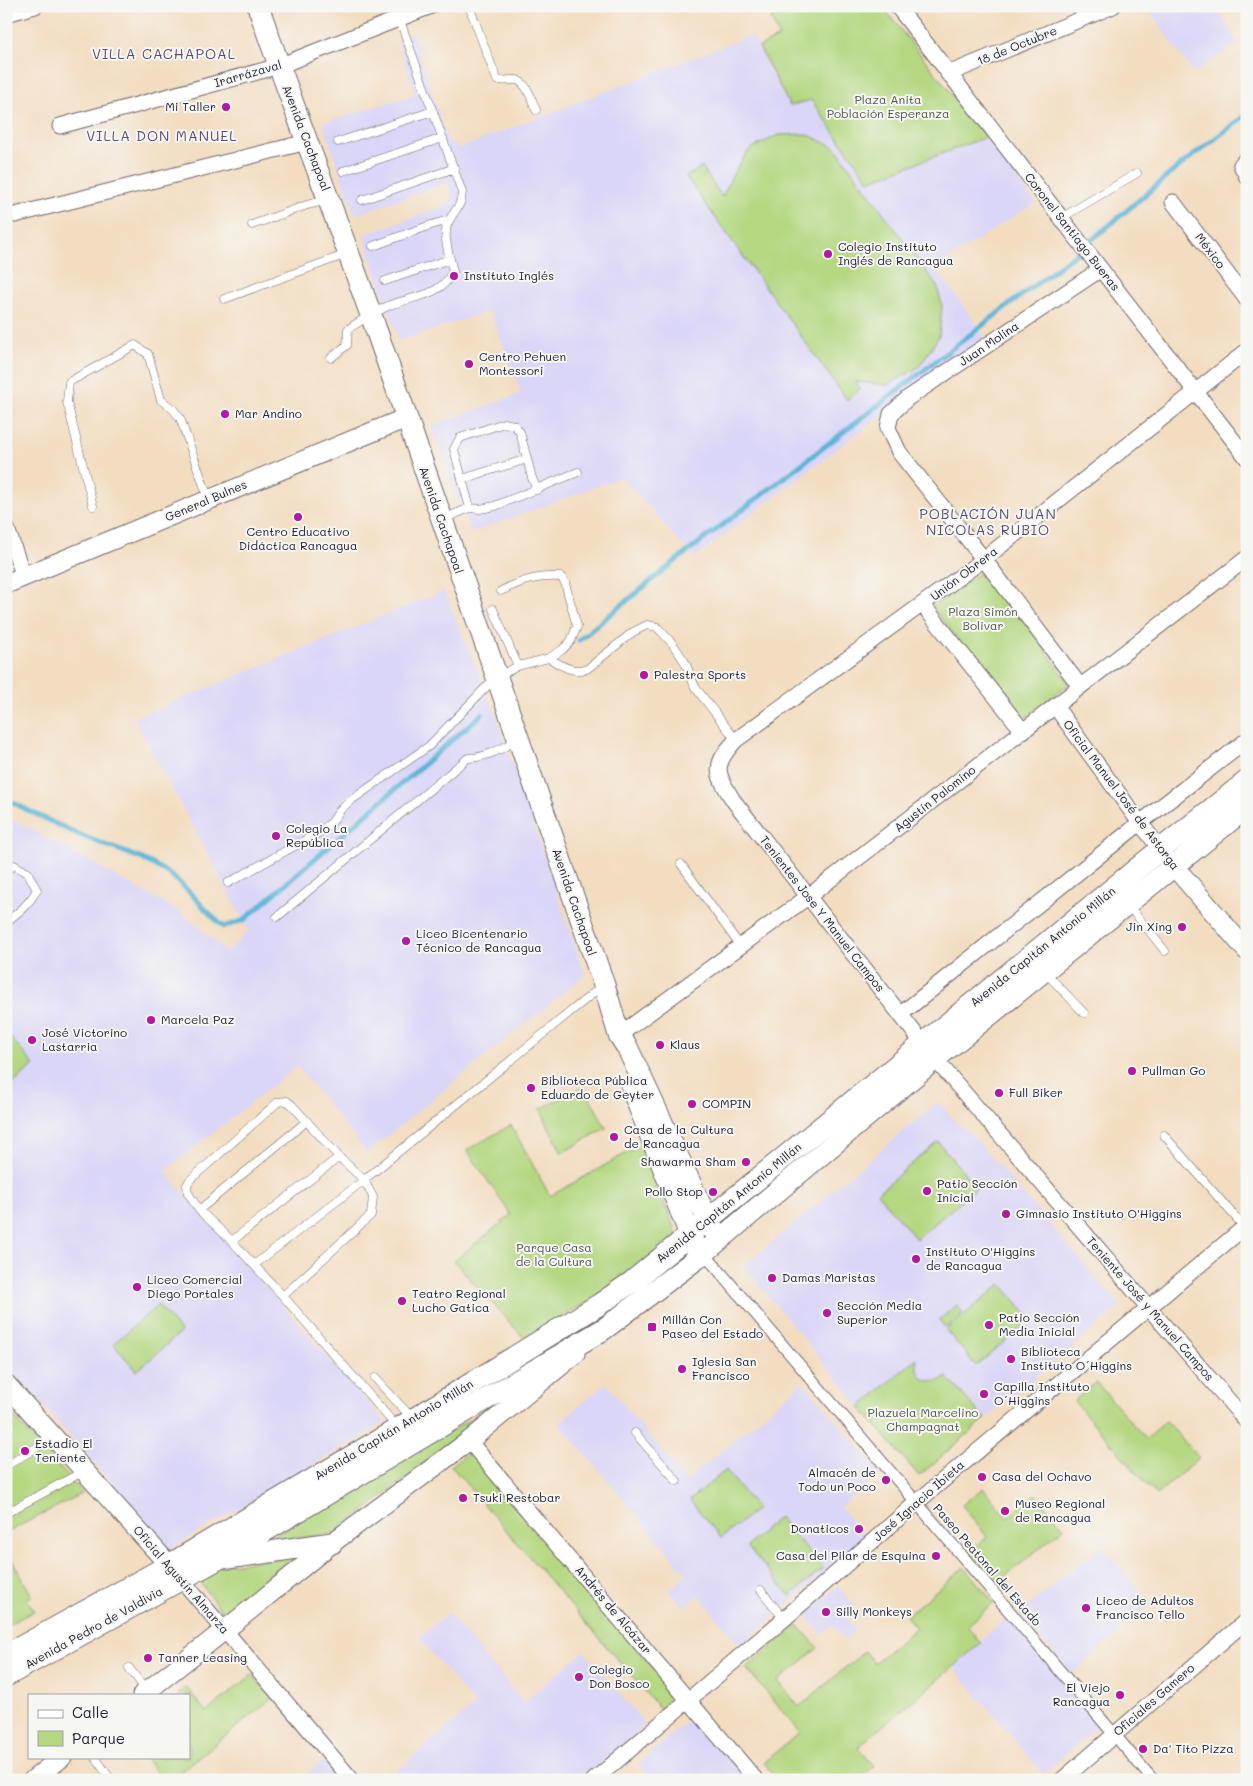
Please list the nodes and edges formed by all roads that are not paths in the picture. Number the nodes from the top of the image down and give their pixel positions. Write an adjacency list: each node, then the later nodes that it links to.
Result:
1 (35, 6): 7 (street)
2 (258, 6): 9 (main road, Avenida Cachapoal)
3 (431, 6): 8 (street, Irarrázaval)
4 (469, 6): 11 (lane)
5 (897, 6): 10 (street, Coronel Santiago Bueras)
6 (1113, 6): 10 (street, 18 de Octubre)
7 (6, 14)
8 (399, 18): 9 (street, Irarrázaval); 12 (lane)
9 (279, 66): 13 (street, Irarrázaval); 15 (main road, Avenida Cachapoal)
10 (948, 74): 26 (street, Coronel Santiago Bueras)
11 (536, 110)
12 (433, 111): 14 (lane); 16 (lane)
13 (60, 126)
14 (443, 138): 18 (lane); 19 (lane)
15 (307, 142): 22 (main road, Avenida Cachapoal); 25 (street)
16 (338, 142)
17 (1247, 158): 21 (street)
18 (455, 168): 23 (lane); 27 (lane)
19 (343, 171)
20 (1137, 173): 26 (lane)
21 (1247, 176)
22 (330, 199): 28 (lane); 30 (main road, Avenida Cachapoal)
23 (362, 200)
24 (1173, 202): 35 (street, México)
25 (16, 215)
26 (1061, 218): 32 (street, Coronel Santiago Bueras)
27 (449, 220): 29 (lane); 31 (lane)
28 (252, 225)
29 (373, 246)
30 (348, 254): 34 (lane); 36 (main road, Avenida Cachapoal)
31 (450, 259): 33 (lane); 36 (lane)
32 (1102, 270): 39 (street, Coronel Santiago Bueras); 52 (street, Juan Molina)
33 (385, 281)
34 (224, 299)
35 (1247, 300)
36 (371, 315): 38 (lane); 40 (main road, Avenida Cachapoal)
37 (1247, 351): 39 (street, Unión Obrera)
38 (331, 358)
39 (1196, 392): 41 (street, Coronel Santiago Bueras); 52 (street, Unión Obrera)
40 (406, 418): 46 (street, General Bulnes); 49 (main road, Avenida Cachapoal)
41 (1247, 458)
42 (527, 459): 44 (lane); 44 (lane); 45 (lane)
43 (578, 472): 45 (lane)
44 (462, 480): 48 (lane)
45 (537, 490): 48 (lane)
46 (209, 500): 47 (lane); 53 (street, General Bulnes)
47 (93, 506)
48 (470, 508): 49 (lane)
49 (441, 520): 60 (main road, Avenida Cachapoal)
50 (6, 526): 53 (street)
51 (1247, 558): 61 (street, Agustín Palomino)
52 (984, 559): 56 (street, Unión Obrera); 61 (street)
53 (24, 576): 54 (street, General Bulnes)
54 (6, 584)
55 (501, 591): 58 (lane)
56 (923, 605): 63 (street); 65 (street, Unión Obrera)
57 (493, 609): 59 (lane)
58 (549, 658): 59 (lane); 65 (lane)
59 (518, 666): 60 (lane)
60 (495, 678): 64 (main road, Avenida Cachapoal); 74 (lane)
61 (1080, 686): 62 (street, Agustín Palomino)
62 (1055, 706): 63 (street, Agustín Palomino); 70 (street, Oficial Manuel José de Astorga)
63 (1023, 731): 75 (street, Agustín Palomino)
64 (518, 740): 77 (lane); 83 (main road, Avenida Cachapoal)
65 (736, 740): 68 (street, Unión Obrera)
66 (1247, 740): 70 (street)
67 (1247, 781): 71 (main road, Avenida Capitán Antonio Millán)
68 (722, 782): 75 (street, Tenientes Jose Y Manuel Campos)
69 (1247, 807): 71 (main road, Avenida Capitán Antonio Millán)
70 (1140, 823): 71 (street, Oficial Manuel José de Astorga); 85 (street)
71 (1167, 857): 76 (main road, Avenida Capitán Antonio Millán); 80 (street, Oficial Manuel José de Astorga); 87 (main road, Avenida Capitán Antonio Millán)
72 (681, 864): 79 (lane)
73 (6, 871): 78 (lane)
74 (228, 883)
75 (810, 896): 79 (street, Agustín Palomino); 85 (street, Tenientes Jose Y Manuel Campos)
76 (1127, 903): 81 (lane); 82 (main road, Avenida Capitán Antonio Millán)
77 (277, 917)
78 (6, 922)
79 (741, 947): 86 (street, Agustín Palomino)
80 (1247, 950)
81 (1165, 951)
82 (1043, 970): 84 (lane); 87 (main road, Avenida Capitán Antonio Millán)
83 (604, 985): 86 (main road, Avenida Cachapoal); 91 (lane)
84 (1084, 1013)
85 (901, 1014): 87 (street, Tenientes Jose Y Manuel Campos)
86 (619, 1035): 93 (main road, Avenida Cachapoal); 95 (main road, Avenida Cachapoal)
87 (929, 1052): 93 (main road, Avenida Capitán Antonio Millán); 97 (main road, Avenida Capitán Antonio Millán); 100 (street, Teniente José y Manuel Campos)
88 (308, 1121): 90 (lane); 92 (lane); 92 (lane)
89 (1164, 1135): 94 (lane)
90 (339, 1157): 91 (lane); 96 (lane)
91 (364, 1180): 98 (lane); 99 (lane)
92 (199, 1210): 96 (lane)
93 (708, 1220): 95 (main road, Avenida Capitán Antonio Millán); 97 (main road, Avenida Cachapoal)
94 (1245, 1226): 100 (street, José Ignacio Ibieta)
95 (691, 1234): 97 (main road, Avenida Cachapoal); 105 (main road, Avenida Capitán Antonio Millán)
96 (232, 1241): 98 (lane)
97 (707, 1250): 101 (main road, Avenida Capitán Antonio Millán); 112 (street, Paseo Peatonal del Estado)
98 (254, 1265): 99 (lane)
99 (283, 1296): 105 (lane)
100 (1148, 1307): 104 (street, Teniente José y Manuel Campos); 112 (street, José Ignacio Ibieta)
101 (604, 1329): 108 (street, Avenida Capitán Antonio Millán); 115 (main road, Avenida Capitán Antonio Millán)
102 (375, 1378): 105 (lane)
103 (6, 1384): 107 (street, Oficial Agustín Almarza)
104 (1247, 1422)
105 (406, 1424): 116 (main road, Avenida Capitán Antonio Millán)
106 (635, 1433): 111 (lane)
107 (54, 1437): 109 (lane); 110 (street, Oficial Agustín Almarza)
108 (469, 1441): 114 (street, Avenida Capitán Antonio Millán); 125 (street, Andrés de Alcázar)
109 (6, 1466)
110 (84, 1471): 113 (lane); 116 (street, Oficial Agustín Almarza)
111 (677, 1481)
112 (916, 1503): 118 (street, José Ignacio Ibieta); 126 (street, Paseo Peatonal del Estado)
113 (6, 1513)
114 (332, 1543): 115 (main road); 120 (street, Avenida Capitán Antonio Millán)
115 (218, 1559): 116 (main road, Avenida Capitán Antonio Millán)
116 (175, 1572): 120 (street, Oficial Agustín Almarza); 121 (main road, Avenida Pedro de Valdivia); 123 (main road, Avenida Pedro de Valdivia)
117 (761, 1590): 118 (lane)
118 (784, 1619): 125 (street, José Ignacio Ibieta)
119 (1247, 1620): 126 (street, Oficiales Gamero)
120 (225, 1630): 124 (street, Avenida Capitán Antonio Millán); 131 (street, Oficial Agustín Almarza)
121 (6, 1654)
122 (129, 1668): 124 (lane)
123 (6, 1676)
124 (145, 1693)
125 (689, 1699): 132 (street, José Ignacio Ibieta); 133 (street, Andrés de Alcázar)
126 (1114, 1735): 134 (street, Oficiales Gamero); 135 (street, Paseo Peatonal del Estado)
127 (61, 1758): 129 (street)
128 (96, 1758): 130 (lane)
129 (33, 1780)
130 (111, 1780)
131 (352, 1780)
132 (594, 1780)
133 (756, 1780)
134 (1062, 1780)
135 (1152, 1780)

